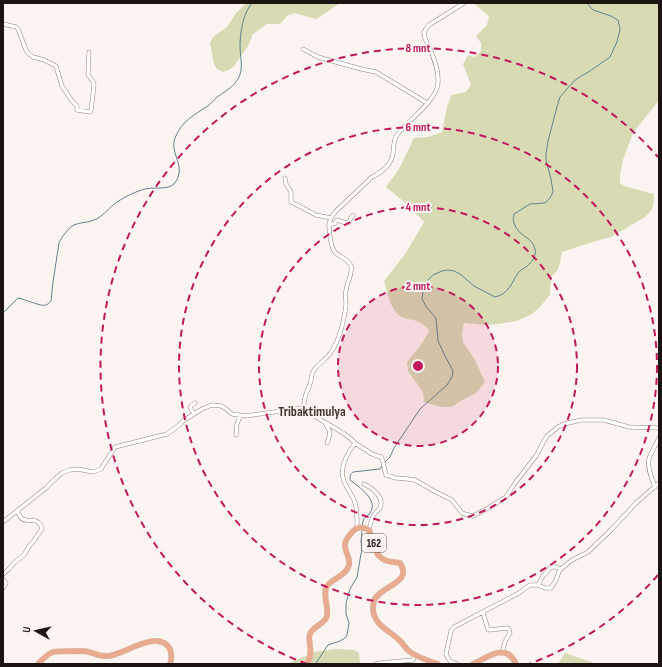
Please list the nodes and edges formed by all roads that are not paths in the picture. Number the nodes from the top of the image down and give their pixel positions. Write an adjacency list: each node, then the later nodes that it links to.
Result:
1 (464, 3): 5 (street)
2 (3, 24): 4 (street)
3 (303, 49): 5 (street)
4 (89, 52)
5 (427, 103): 8 (street)
6 (285, 178): 8 (street)
7 (353, 215): 9 (street)
8 (331, 218): 9 (street)
9 (329, 225): 11 (street)
10 (195, 403): 12 (street)
11 (304, 408): 13 (street); 14 (street)
12 (194, 414): 13 (street); 23 (street)
13 (240, 416): 16 (street)
14 (324, 422): 18 (street); 19 (street)
15 (659, 428): 19 (street)
16 (236, 435)
17 (659, 438): 22 (street)
18 (327, 443)
19 (355, 443): 25 (street)
20 (659, 483): 22 (street)
21 (364, 484): 26 (street)
22 (655, 487): 27 (street)
23 (17, 511): 24 (street); 28 (street)
24 (3, 522)
25 (357, 528): 26 (main road, 162); 37 (main road, 162)
26 (369, 530): 34 (main road, 162)
27 (560, 569): 30 (street); 30 (street)
28 (3, 574)
29 (3, 579): 31 (street)
30 (538, 585): 32 (street)
31 (3, 588)
32 (482, 613): 33 (street); 41 (street)
33 (503, 652): 42 (main road); 43 (main road)
34 (414, 657): 38 (street); 39 (street); 40 (main road, 162)
35 (38, 664): 36 (main road)
36 (170, 664)
37 (307, 664)
38 (376, 664)
39 (407, 664)
40 (438, 664)
41 (457, 664)
42 (473, 664)
43 (516, 664)

